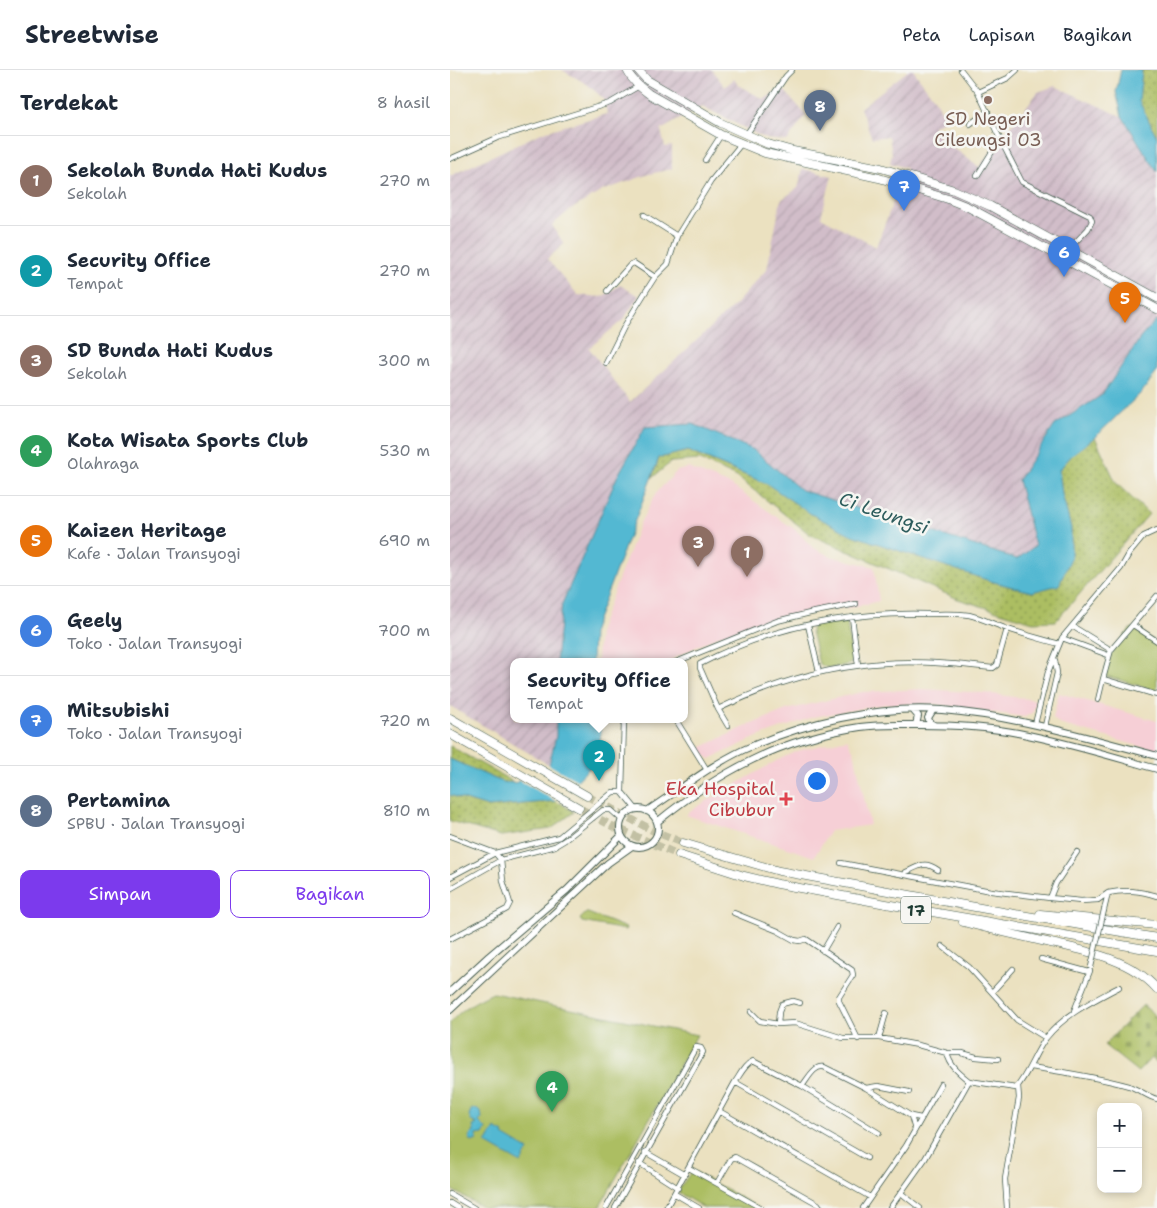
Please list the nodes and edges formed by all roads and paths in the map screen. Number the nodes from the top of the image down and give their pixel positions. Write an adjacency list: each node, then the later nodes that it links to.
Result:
1 (627, 70): 6 (highway)
2 (638, 70): 11 (highway)
3 (792, 70): 11 (street)
4 (961, 70): 7 (street)
5 (1017, 70): 7 (street)
6 (639, 86): 10 (highway); 15 (street)
7 (978, 92): 8 (street)
8 (988, 111): 9 (street); 12 (street)
9 (970, 124)
10 (721, 135): 13 (highway); 16 (street)
11 (746, 135): 14 (highway)
12 (1000, 139): 18 (street); 21 (street)
13 (741, 144): 17 (highway); 20 (street)
14 (812, 154): 17 (highway); 21 (highway)
15 (450, 159)
16 (705, 160)
17 (810, 164): 25 (highway)
18 (976, 176)
19 (644, 215): 20 (street)
20 (677, 236): 22 (street)
21 (1069, 249): 24 (highway)
22 (655, 277): 23 (street); 26 (street)
23 (608, 291)
24 (1157, 298)
25 (1157, 309)
26 (606, 363)
27 (1157, 530): 33 (street)
28 (1157, 596): 32 (street)
29 (856, 604): 39 (street)
30 (852, 617): 31 (street); 34 (street); 41 (street)
31 (808, 625): 42 (street); 48 (street)
32 (1133, 625): 36 (street); 38 (street)
33 (1072, 626): 35 (street); 38 (street)
34 (1007, 629): 37 (street); 41 (street)
35 (1062, 638): 37 (street); 38 (street)
36 (1157, 641)
37 (1059, 644): 40 (street)
38 (1110, 652): 43 (street)
39 (686, 658)
40 (1054, 660): 44 (street); 45 (street)
41 (858, 665): 42 (street)
42 (819, 672): 48 (street)
43 (1103, 679): 46 (street); 47 (street)
44 (1043, 691): 45 (street); 54 (street)
45 (1052, 693): 58 (street)
46 (1157, 695)
47 (1098, 700)
48 (718, 709): 57 (street)
49 (913, 710): 50 (street); 55 (street); 62 (street)
50 (933, 710): 54 (street); 56 (street)
51 (450, 718): 64 (highway)
52 (624, 723): 63 (street)
53 (678, 723): 62 (street)
54 (1034, 724): 58 (street)
55 (916, 725): 56 (street); 69 (street)
56 (934, 725): 61 (street)
57 (728, 726)
58 (1044, 726): 60 (street)
59 (450, 734): 65 (highway)
60 (1157, 756)
61 (1157, 769)
62 (708, 770): 67 (street)
63 (622, 792): 66 (street); 75 (street)
64 (587, 796)
65 (580, 808)
66 (636, 809): 67 (street); 68 (street)
67 (647, 811): 69 (street)
68 (621, 819): 71 (street); 77 (street)
69 (657, 822): 73 (street)
70 (450, 836): 75 (street)
71 (621, 836): 73 (street); 101 (street)
72 (683, 843): 87 (highway, 17)
73 (632, 846): 104 (street)
74 (1077, 852): 85 (street)
75 (495, 853): 77 (street); 81 (street)
76 (679, 855): 86 (highway, 17)
77 (501, 860): 82 (street); 92 (street)
78 (842, 863): 80 (street)
79 (938, 870): 80 (street)
80 (906, 871): 85 (street)
81 (450, 877)
82 (450, 889)
83 (1108, 893): 84 (street); 85 (street); 98 (street, bridge)
84 (1157, 896)
85 (1050, 898)
86 (886, 904): 95 (highway, 17); 100 (highway)
87 (986, 909): 89 (highway); 91 (highway, 17)
88 (734, 913): 94 (street)
89 (1157, 925)
90 (838, 927): 94 (street)
91 (1157, 938)
92 (450, 940)
93 (942, 946): 102 (street)
94 (823, 951): 111 (street)
95 (1157, 951)
96 (1041, 959): 98 (street)
97 (1014, 969): 102 (street)
98 (1090, 970): 106 (street)
99 (1119, 987): 106 (street)
100 (1157, 989)
101 (450, 992)
102 (992, 992): 110 (street)
103 (800, 1003): 108 (street)
104 (450, 1010)
105 (751, 1012): 108 (street)
106 (1074, 1012): 110 (street)
107 (886, 1013): 109 (street)
108 (778, 1024): 111 (street)
109 (880, 1038): 111 (street); 112 (street)
110 (1046, 1038): 114 (street)
111 (858, 1039)
112 (947, 1053): 113 (street); 115 (street)
113 (998, 1059)
114 (1030, 1067): 119 (street); 122 (street)
115 (969, 1081): 119 (street); 137 (street)
116 (735, 1082): 118 (street); 123 (street); 130 (street)
117 (941, 1084): 125 (street)
118 (802, 1086): 120 (street); 127 (street)
119 (1018, 1086): 153 (street)
120 (866, 1088): 121 (street); 124 (street)
121 (909, 1092)
122 (1157, 1099)
123 (719, 1111): 133 (street); 140 (street)
124 (911, 1116): 125 (street); 126 (street)
125 (921, 1118): 126 (street)
126 (914, 1130): 140 (street)
127 (880, 1133)
128 (640, 1149): 129 (street); 129 (street); 131 (street)
129 (646, 1152): 132 (street); 134 (street)
130 (868, 1158)
131 (633, 1160): 132 (street); 144 (street)
132 (640, 1164): 136 (street); 145 (street)
133 (689, 1168): 134 (street); 135 (street)
134 (685, 1175): 136 (street)
135 (716, 1183): 148 (street); 149 (street)
136 (678, 1188): 139 (street)
137 (901, 1193): 151 (street); 152 (street)
138 (450, 1194): 143 (street)
139 (675, 1194): 146 (street); 147 (street)
140 (870, 1196): 150 (street)
141 (450, 1203): 142 (street)
142 (458, 1208)
143 (474, 1208)
144 (606, 1208)
145 (615, 1208)
146 (666, 1208)
147 (699, 1208)
148 (761, 1208)
149 (821, 1208)
150 (862, 1208)
151 (890, 1208)
152 (920, 1208)
153 (1007, 1208)

